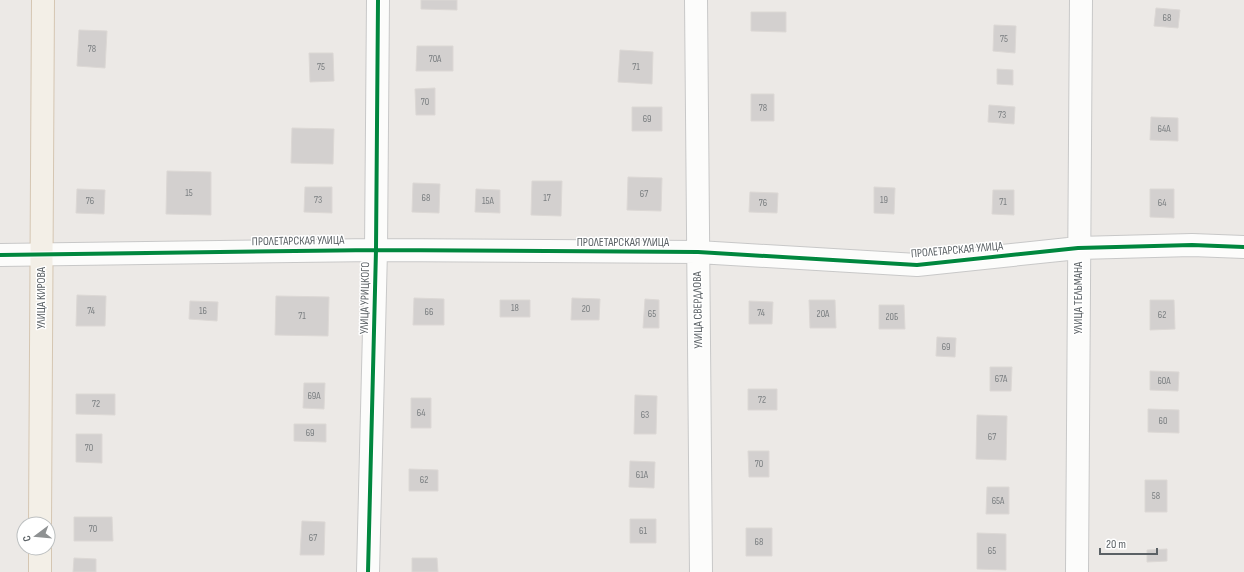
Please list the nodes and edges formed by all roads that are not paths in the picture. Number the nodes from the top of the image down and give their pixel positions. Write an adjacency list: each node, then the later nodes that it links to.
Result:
1 (43, 0): 10 (main road, УЛИЦА КИРОВА)
2 (378, 0): 7 (street, УЛИЦА УРИЦКОГО)
3 (696, 0): 8 (street, УЛИЦА СВЕРДЛОВА)
4 (1081, 0): 5 (street, УЛИЦА ТЕЛЬМАНА)
5 (1078, 248): 6 (street, ПРОЛЕТАРСКАЯ УЛИЦА); 8 (street, ПРОЛЕТАРСКАЯ УЛИЦА); 16 (street, УЛИЦА ТЕЛЬМАНА)
6 (1244, 248)
7 (376, 250): 8 (street, ПРОЛЕТАРСКАЯ УЛИЦА); 10 (street, ПРОЛЕТАРСКАЯ УЛИЦА); 14 (street, УЛИЦА УРИЦКОГО)
8 (698, 252): 15 (street, УЛИЦА СВЕРДЛОВА)
9 (0, 255): 10 (street, ПРОЛЕТАРСКАЯ УЛИЦА)
10 (41, 255): 11 (main road, УЛИЦА КИРОВА)
11 (40, 516)
12 (40, 556): 13 (main road)
13 (40, 572)
14 (368, 572)
15 (701, 572)
16 (1076, 572)

